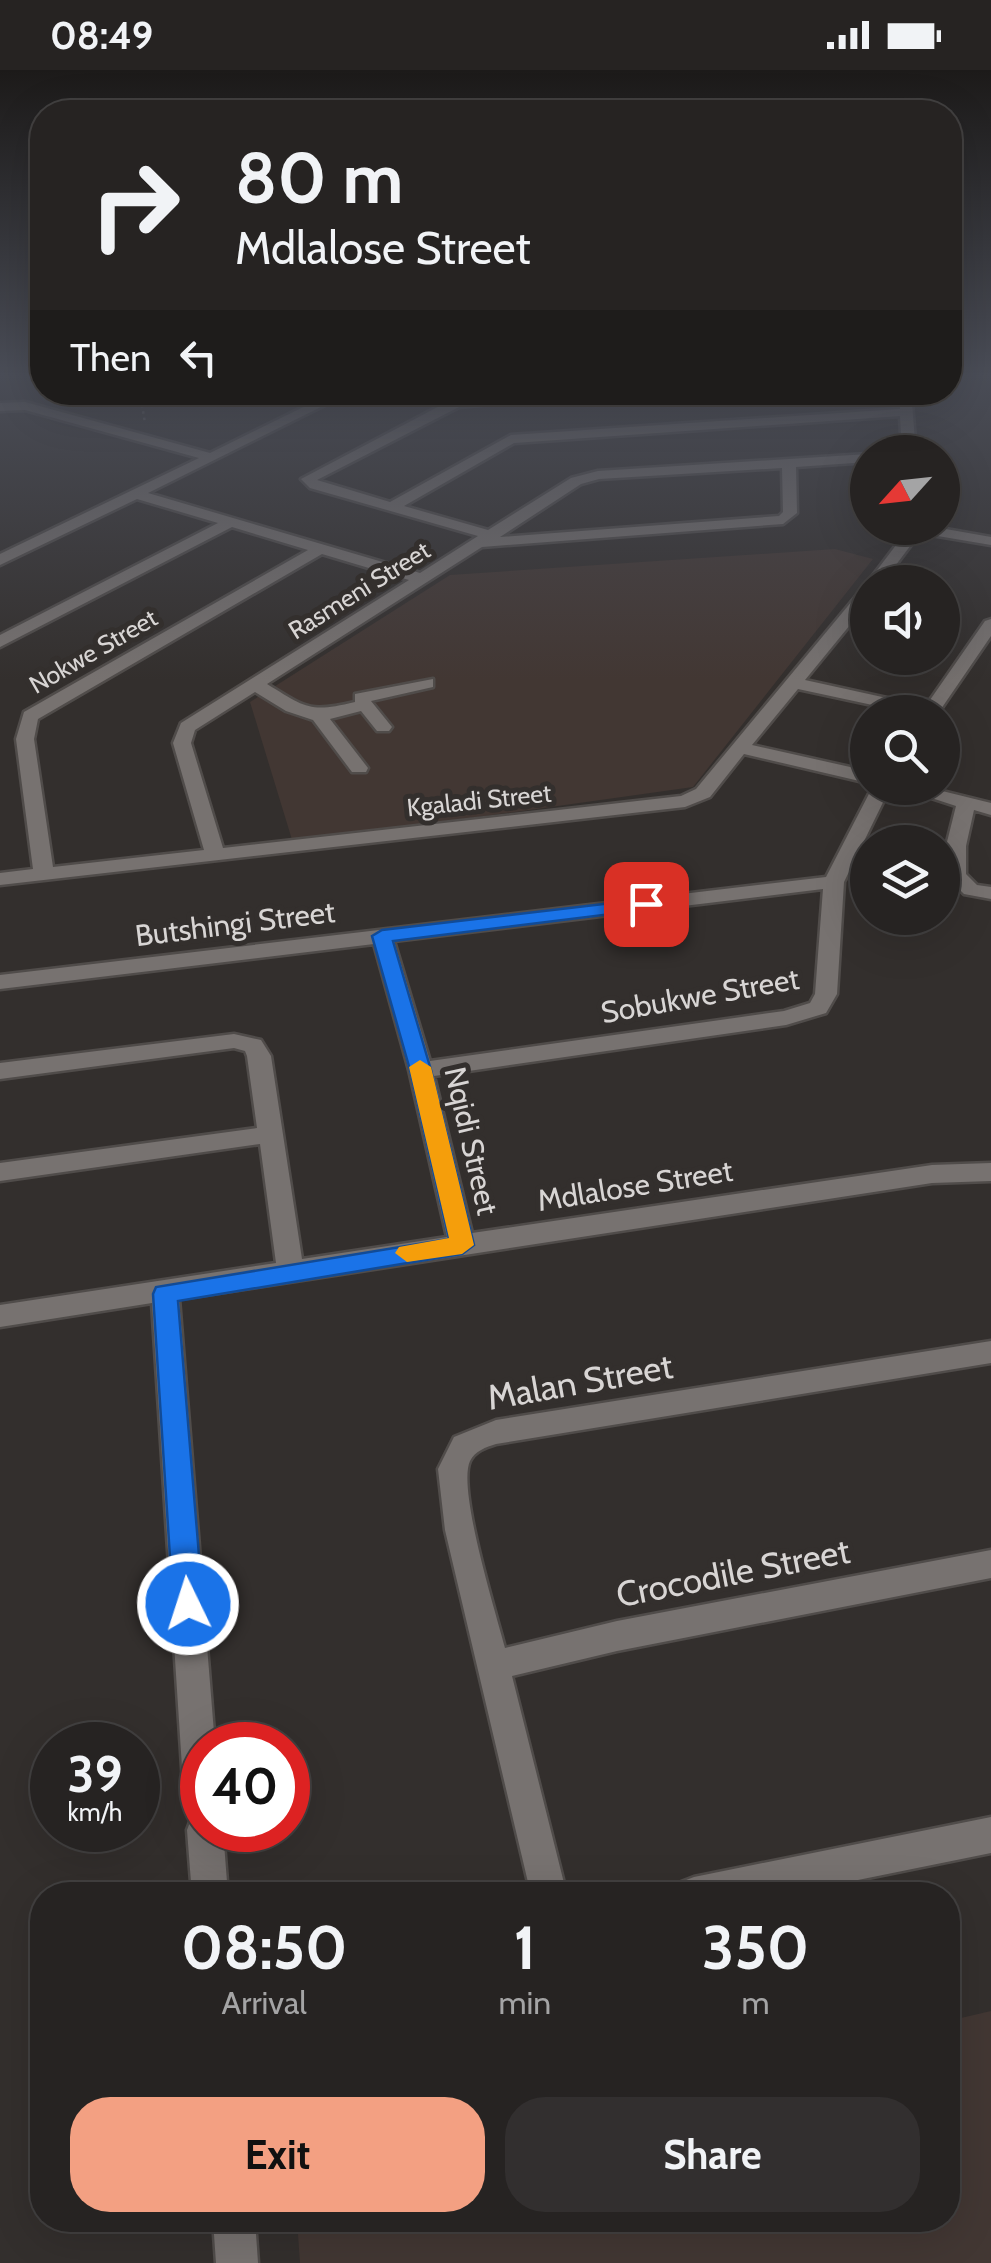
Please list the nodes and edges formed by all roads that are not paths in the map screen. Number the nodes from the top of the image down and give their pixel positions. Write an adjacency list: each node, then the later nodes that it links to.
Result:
1 (173, 475): 6 (street)
2 (317, 475): 7 (street)
3 (446, 475): 7 (street)
4 (611, 475): 10 (street, Rasmeni Street)
5 (789, 475): 10 (street)
6 (136, 494): 8 (street); 14 (street)
7 (391, 507): 10 (street)
8 (231, 522): 13 (street); 19 (street)
9 (960, 536): 11 (street)
10 (486, 539): 16 (street, Rasmeni Street)
11 (991, 541)
12 (904, 545): 15 (street)
13 (320, 549): 16 (street); 34 (street, Nokwe Street)
14 (0, 560)
15 (888, 565)
16 (423, 579): 22 (street, Rasmeni Street)
17 (850, 614): 21 (street, Kgaladi Street)
18 (991, 624): 21 (street)
19 (0, 642)
20 (427, 683): 23 (street)
21 (794, 683): 26 (street, Kgaladi Street)
22 (255, 684): 24 (street); 33 (street, Rasmeni Street)
23 (365, 705): 24 (street); 25 (street)
24 (319, 716): 27 (street)
25 (383, 727)
26 (740, 748): 28 (street); 33 (street, Kgaladi Street)
27 (359, 768)
28 (850, 773)
29 (960, 800): 30 (street)
30 (966, 802): 32 (street); 37 (street)
31 (872, 805): 36 (street, Sobukwe Street)
32 (991, 808)
33 (216, 856): 34 (street, Kgaladi Street)
34 (44, 874): 35 (street, Kgaladi Street)
35 (0, 880)
36 (834, 882): 38 (street, Butshingi Street); 40 (street, Sobukwe Street)
37 (991, 893)
38 (382, 936): 39 (street, Butshingi Street); 40 (street, Nqidi Street)
39 (0, 982)
40 (421, 1070): 45 (street, Nqidi Street)
41 (0, 1071): 42 (street)
42 (272, 1134): 43 (street); 46 (street)
43 (0, 1172)
44 (991, 1172): 45 (street, Mdlalose Street)
45 (462, 1245): 46 (street, Mdlalose Street)
46 (291, 1272): 47 (street, Mdlalose Street)
47 (165, 1294): 48 (street, Mdlalose Street); 52 (street)
48 (0, 1316)
49 (991, 1352): 51 (street, Malan Street)
50 (991, 1564): 51 (street, Crocodile Street)
51 (492, 1666): 56 (street, Malan Street)
52 (196, 1722)
53 (991, 1835): 57 (street)
54 (207, 1852): 55 (street)
55 (209, 1882)
56 (546, 1882)
57 (758, 1882)
58 (235, 2232): 59 (street)
59 (236, 2263)

